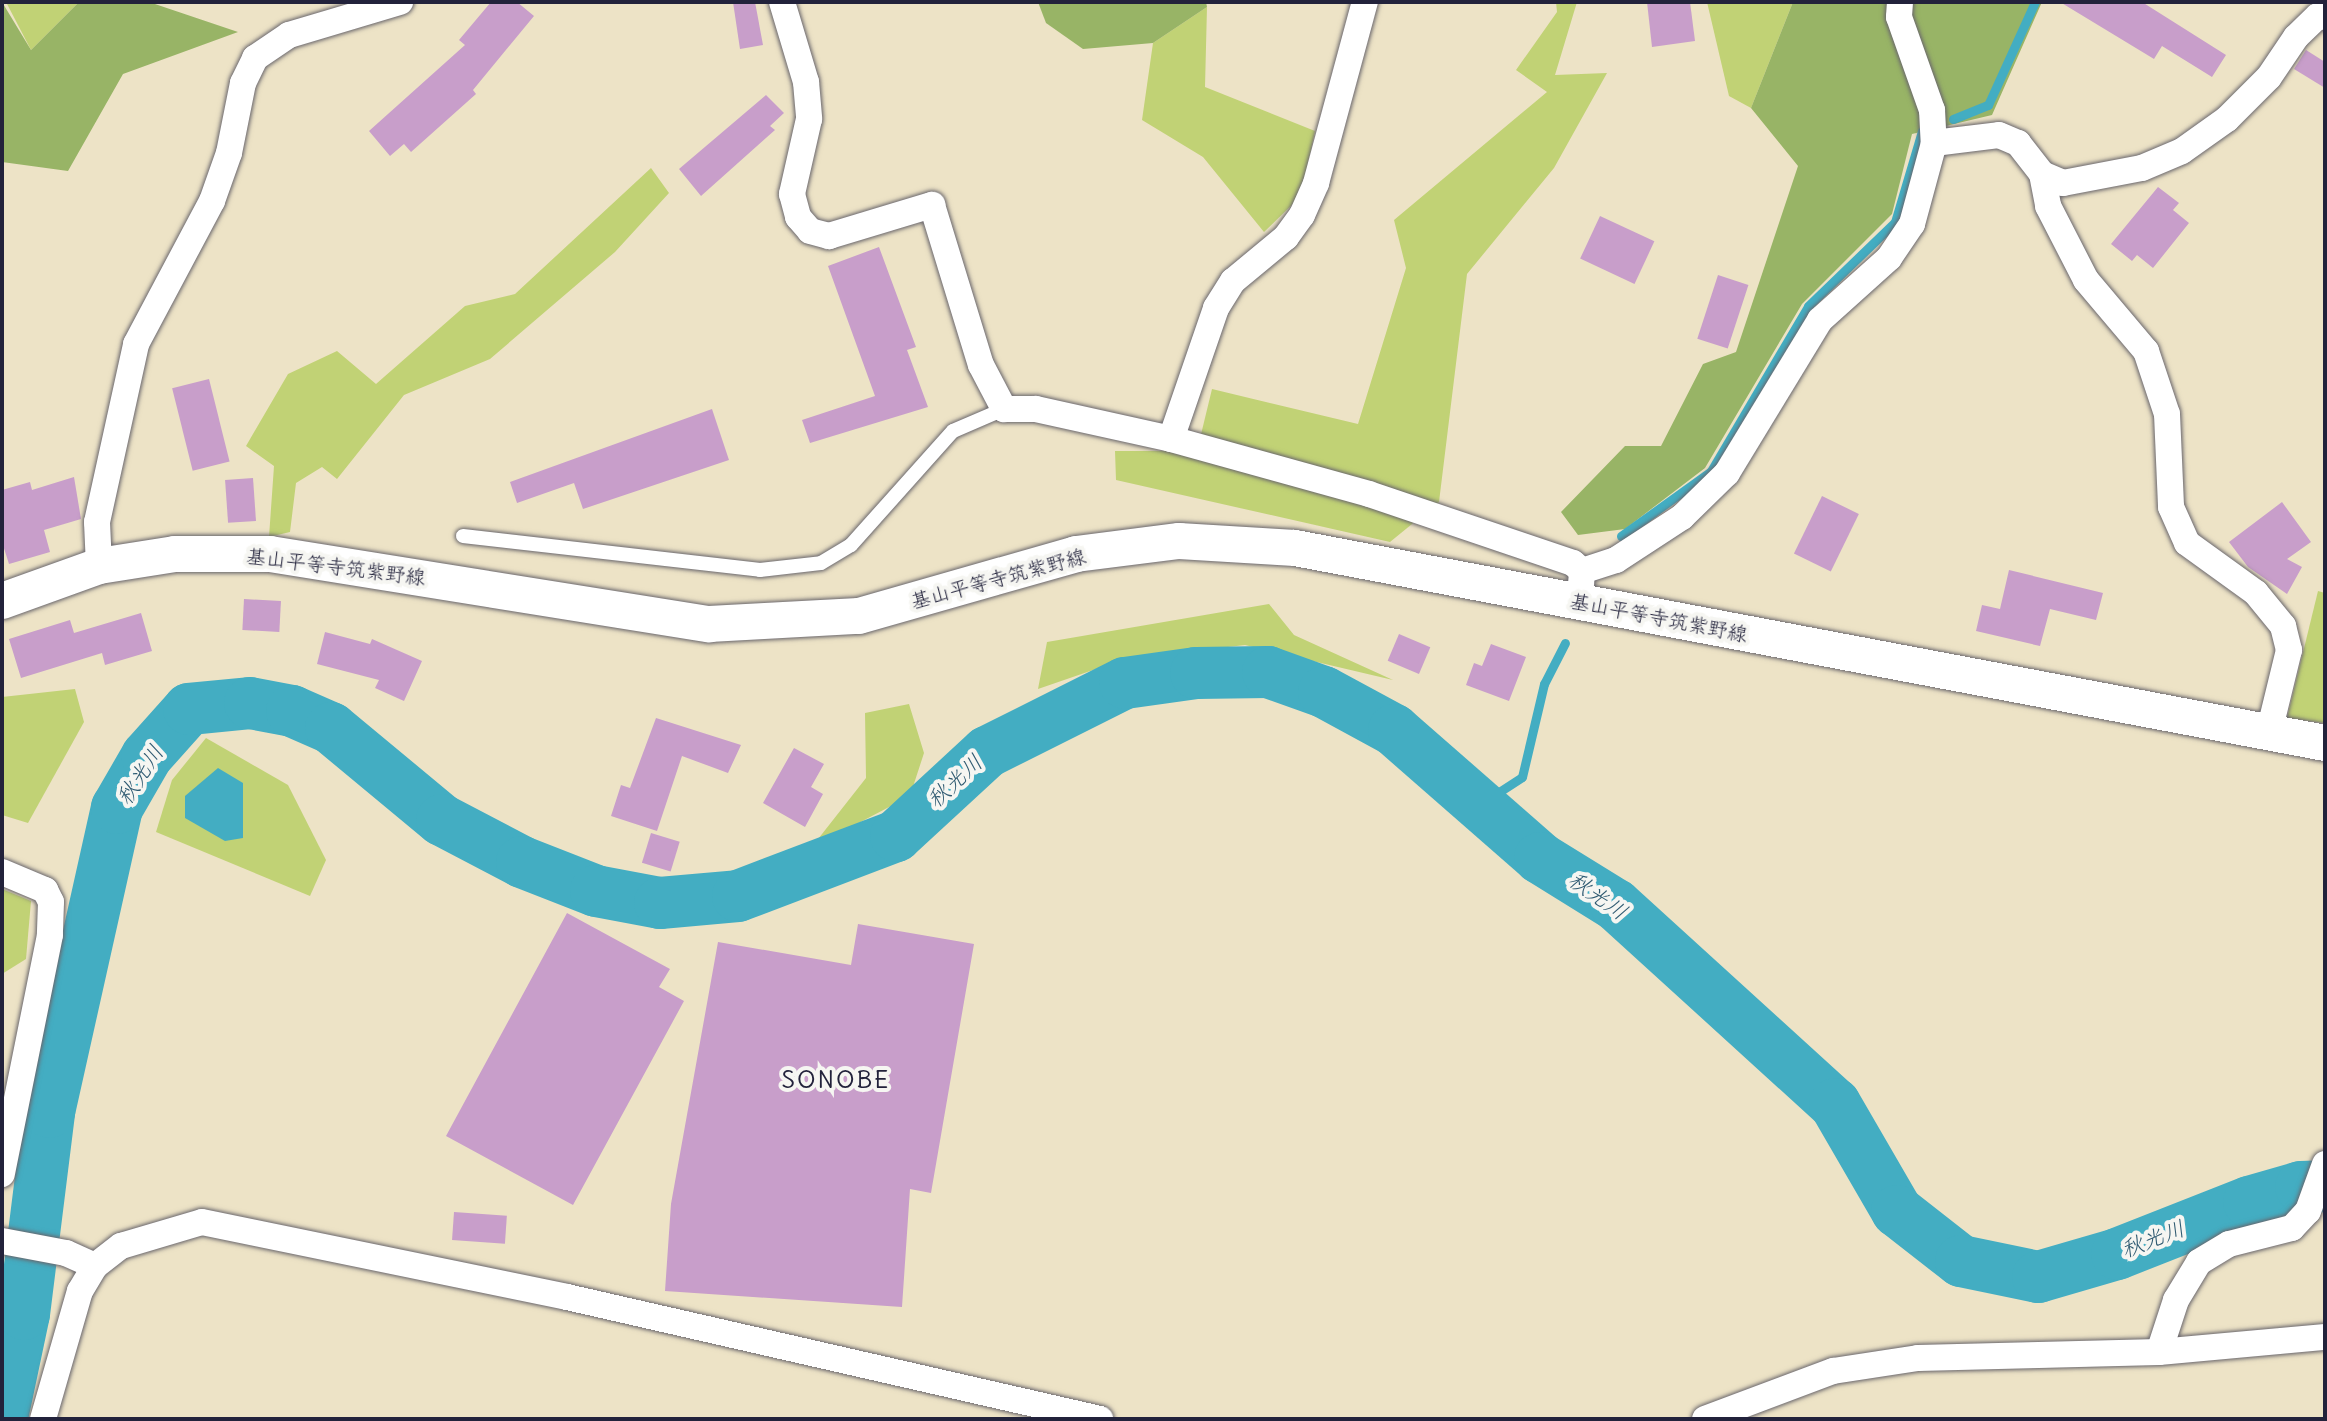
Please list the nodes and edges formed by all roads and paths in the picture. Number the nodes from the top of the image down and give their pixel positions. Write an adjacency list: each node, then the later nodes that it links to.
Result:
1 (400, 2): 11 (street)
2 (782, 2): 8 (street)
3 (1365, 2): 9 (street)
4 (1900, 2): 6 (street)
5 (2320, 11): 7 (street)
6 (1934, 143): 7 (street); 12 (street)
7 (2042, 174): 14 (street)
8 (1004, 409): 9 (street); 10 (lane)
9 (1171, 439): 12 (street)
10 (463, 536)
11 (99, 566): 12 (main road, 基山平等寺筑紫野線); 13 (main road, 基山平等寺筑紫野線)
12 (1580, 586): 14 (main road, 基山平等寺筑紫野線)
13 (2, 601)
14 (2269, 732): 15 (main road, 基山平等寺筑紫野線)
15 (2325, 743)
16 (2, 872): 18 (street)
17 (2325, 1164): 22 (street)
18 (2, 1174)
19 (2, 1241): 20 (street)
20 (95, 1266): 23 (street); 24 (street)
21 (2325, 1337): 22 (street)
22 (2159, 1352): 25 (street)
23 (43, 1419)
24 (1100, 1419)
25 (1705, 1419)

